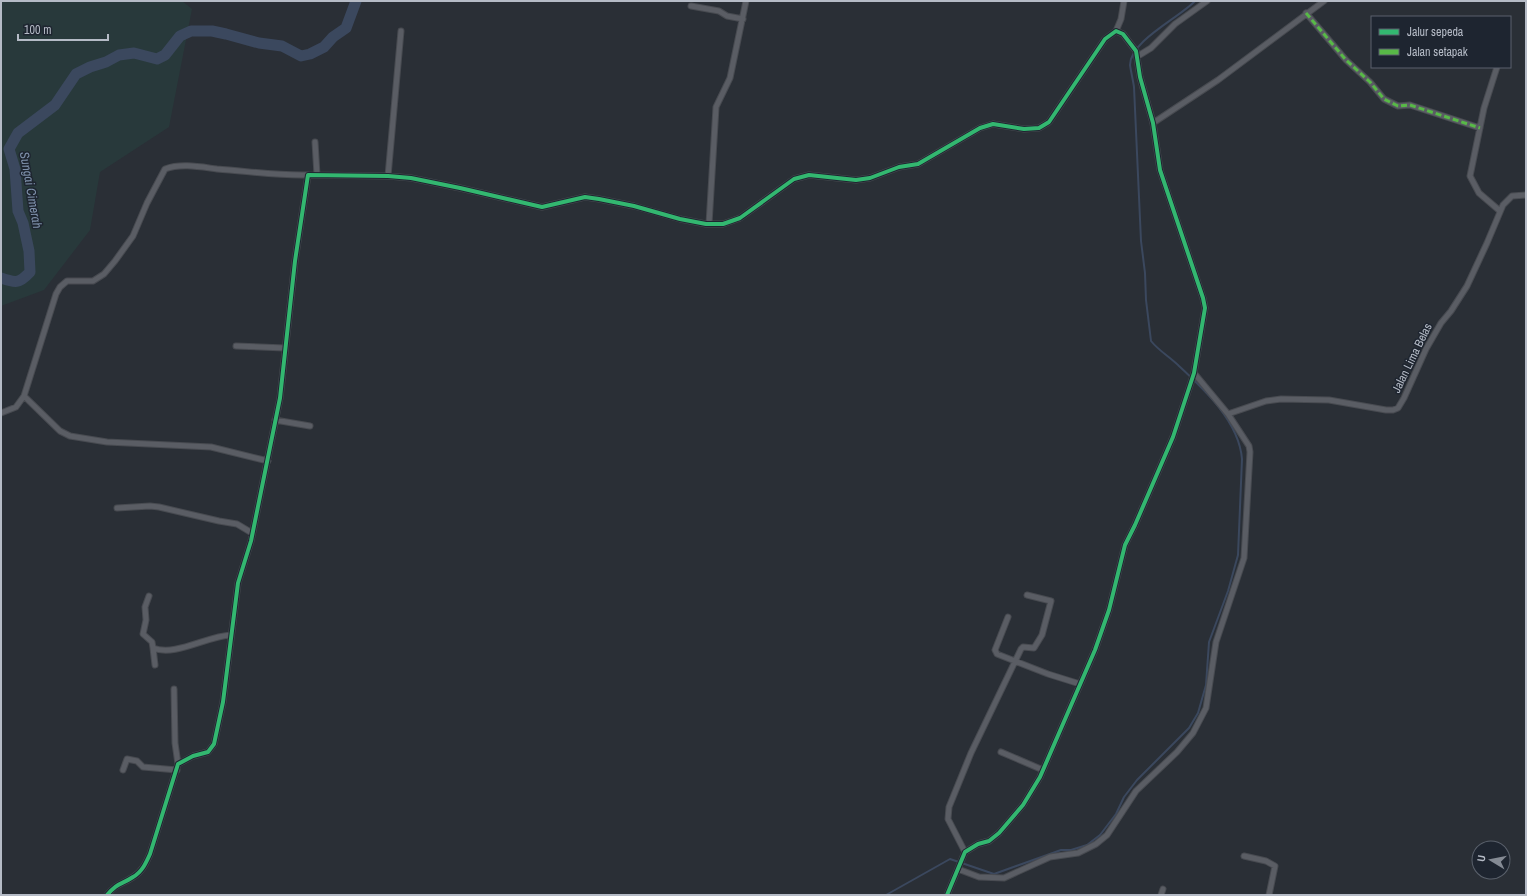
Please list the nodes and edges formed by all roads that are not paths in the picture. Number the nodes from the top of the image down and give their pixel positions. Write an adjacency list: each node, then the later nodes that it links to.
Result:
1 (746, 1): 7 (street)
2 (1124, 1): 9 (street)
3 (1207, 1): 10 (street)
4 (1324, 1): 6 (street)
5 (691, 6): 7 (street)
6 (1306, 13): 12 (street); 13 (street)
7 (743, 19): 20 (street)
8 (401, 31): 17 (street)
9 (1116, 31): 10 (street); 20 (street)
10 (1136, 51): 12 (street)
11 (1497, 68): 13 (street)
12 (1153, 123): 23 (street)
13 (1480, 128): 19 (street)
14 (315, 142): 16 (street)
15 (308, 175): 16 (street); 22 (street); 24 (street)
16 (317, 175): 17 (street)
17 (388, 176): 20 (street)
18 (1526, 195): 19 (street, Jalan Lima Belas)
19 (1500, 211): 26 (street, Jalan Lima Belas)
20 (709, 224)
21 (236, 346): 22 (street)
22 (285, 348): 27 (street)
23 (1193, 374): 26 (street); 39 (street)
24 (24, 396): 25 (street); 29 (street)
25 (1, 413)
26 (1228, 414): 48 (street)
27 (276, 420): 28 (street); 29 (street)
28 (310, 426)
29 (268, 461): 31 (street)
30 (117, 508): 31 (street)
31 (252, 533): 35 (street)
32 (1027, 595): 37 (street)
33 (149, 596): 36 (street)
34 (1008, 617): 37 (street)
35 (231, 635): 36 (street); 42 (street)
36 (153, 648): 38 (street)
37 (1014, 661): 39 (street); 46 (street)
38 (155, 665)
39 (1080, 684): 45 (street)
40 (174, 689): 42 (street)
41 (1001, 752): 45 (street)
42 (178, 764): 44 (street)
43 (122, 770): 44 (street)
44 (177, 770): 49 (street)
45 (1042, 770): 46 (street)
46 (965, 853): 48 (street)
47 (1244, 856): 51 (street)
48 (958, 868): 50 (street)
49 (107, 895)
50 (947, 895)
51 (1269, 895)

